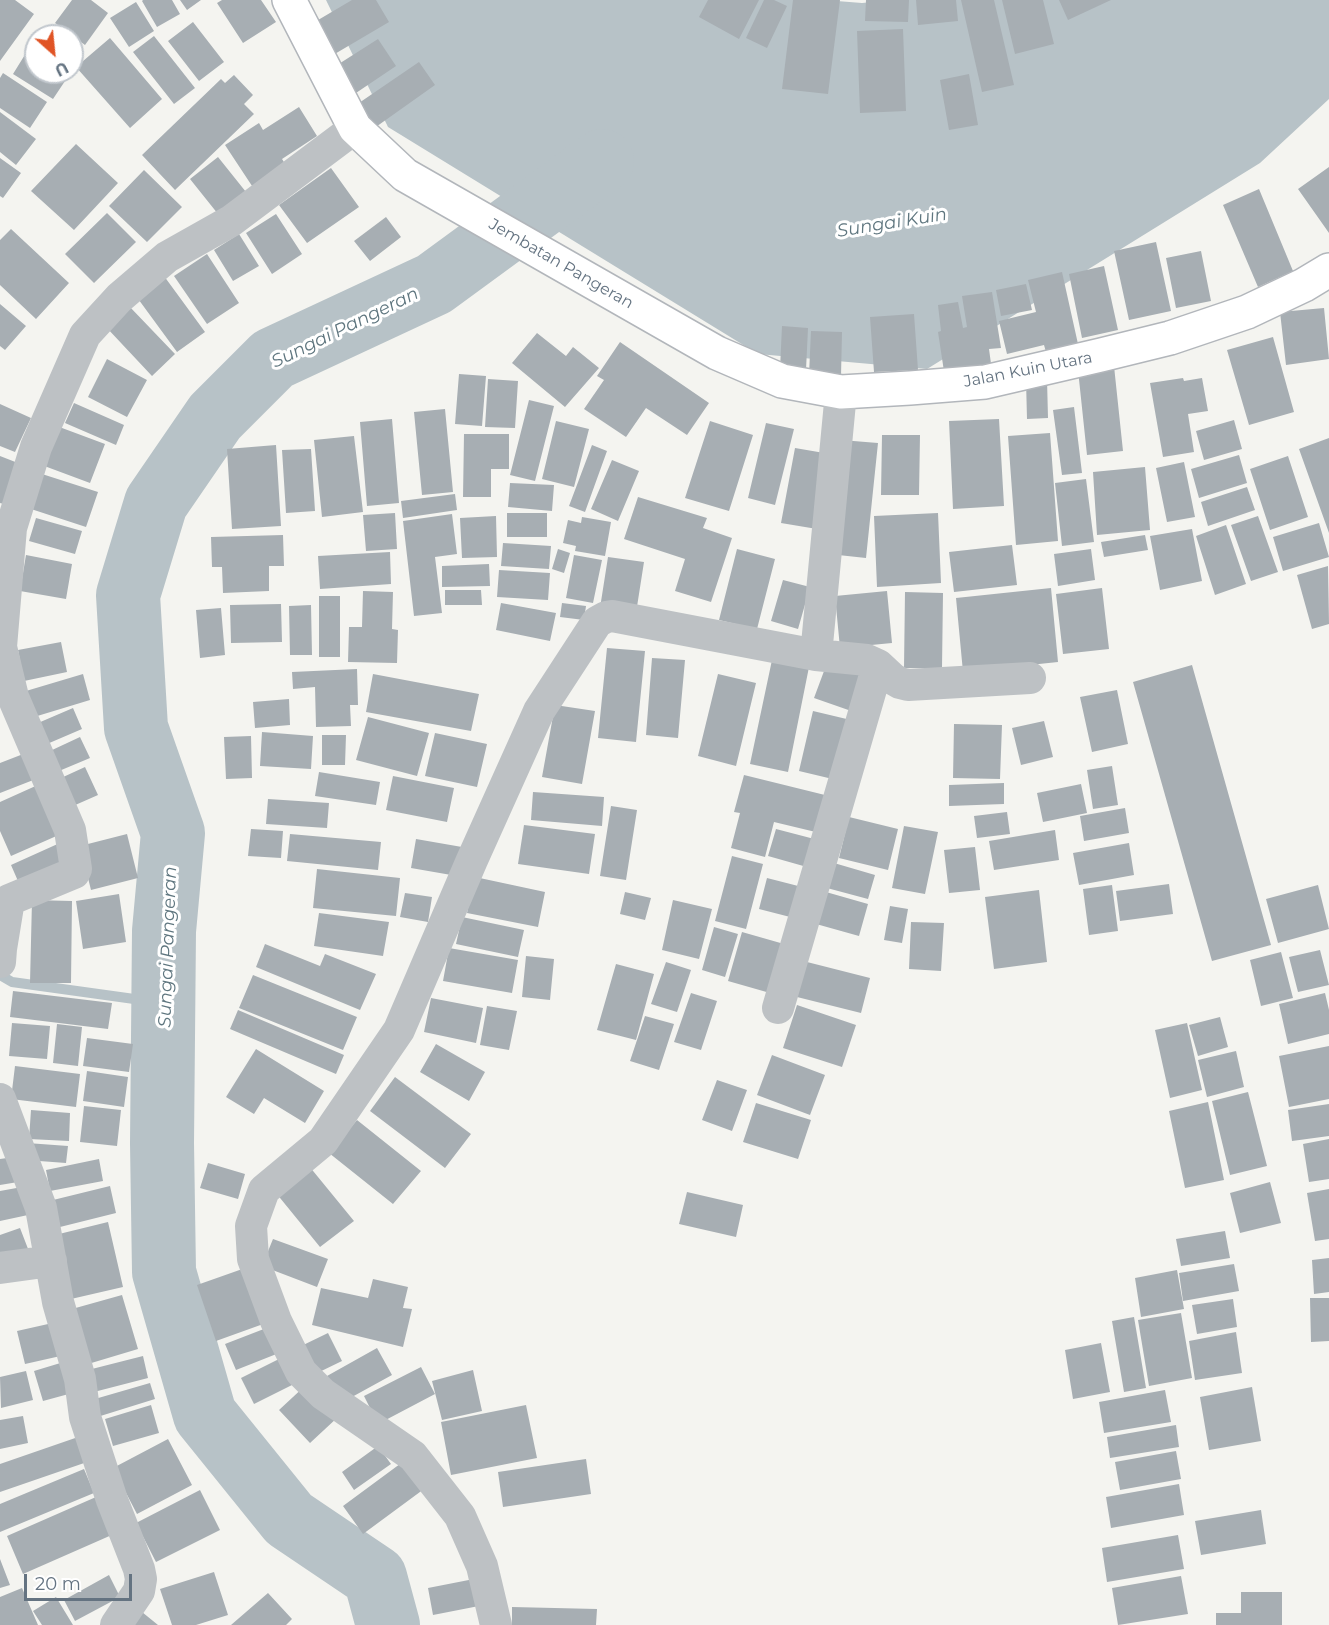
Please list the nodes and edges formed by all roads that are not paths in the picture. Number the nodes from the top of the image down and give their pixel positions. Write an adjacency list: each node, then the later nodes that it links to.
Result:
1 (289, 0): 2 (street, Jembatan Pangeran)
2 (355, 128): 4 (street, Jembatan Pangeran); 9 (street)
3 (1329, 270): 5 (street, Jalan Kuin Utara)
4 (717, 353): 5 (street, Jalan Kuin Utara)
5 (841, 392): 6 (street)
6 (816, 655): 7 (street); 15 (street)
7 (878, 665): 8 (street); 10 (street)
8 (1030, 678)
9 (0, 955)
10 (778, 1008)
11 (0, 1099): 12 (street)
12 (51, 1261): 13 (street); 14 (street)
13 (0, 1268)
14 (116, 1625)
15 (496, 1625)

